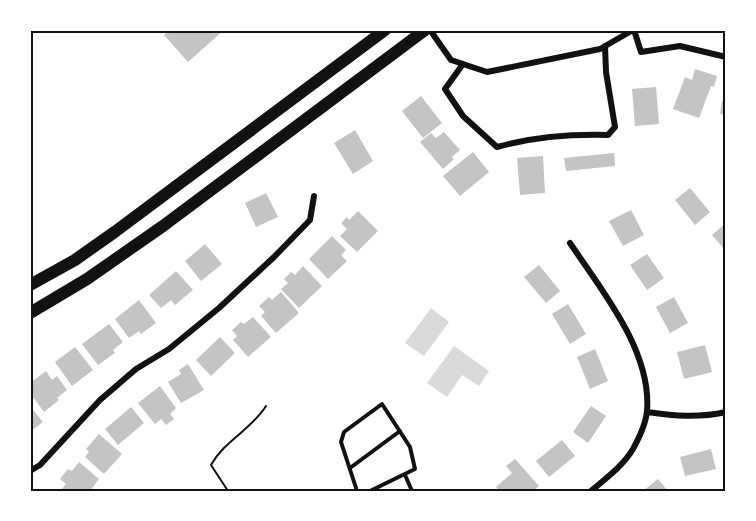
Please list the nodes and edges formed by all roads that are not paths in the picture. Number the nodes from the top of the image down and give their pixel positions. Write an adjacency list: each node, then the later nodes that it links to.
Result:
1 (385, 30): 9 (main road)
2 (428, 30): 6 (street); 10 (main road)
3 (634, 30): 4 (street); 5 (street)
4 (605, 46): 6 (street); 6 (street)
5 (726, 57)
6 (463, 64)
7 (314, 196): 15 (street)
8 (570, 243): 11 (street)
9 (30, 285)
10 (30, 313)
11 (647, 412): 12 (street); 20 (street)
12 (726, 412)
13 (400, 431): 14 (lane); 14 (lane); 16 (lane)
14 (350, 468): 17 (lane)
15 (30, 471)
16 (405, 475): 18 (lane); 19 (lane)
17 (357, 491)
18 (370, 491)
19 (412, 491)
20 (591, 491)

